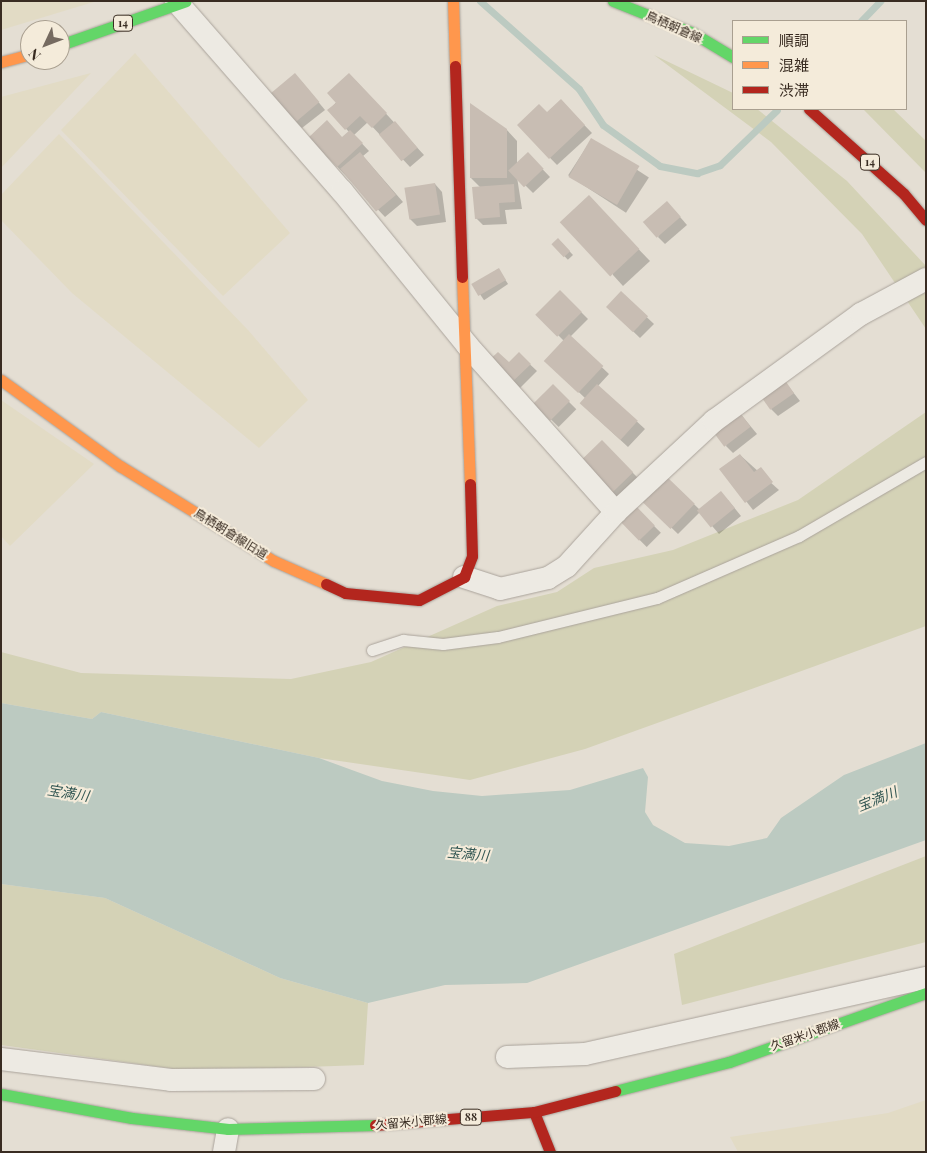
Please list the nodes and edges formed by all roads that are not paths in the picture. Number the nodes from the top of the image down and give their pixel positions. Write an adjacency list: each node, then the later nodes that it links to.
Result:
1 (453, 1): 11 (main road)
2 (613, 1): 5 (main road, 鳥栖朝倉線)
3 (180, 2): 4 (main road, 14); 11 (street)
4 (70, 40)
5 (732, 56)
6 (20, 57): 7 (main road)
7 (1, 62)
8 (810, 110): 9 (main road, 14)
9 (926, 220)
10 (926, 279): 14 (street)
11 (467, 345): 14 (street); 15 (main road)
12 (1, 380): 15 (main road, 鳥栖朝倉線旧道)
13 (926, 462): 16 (lane)
14 (616, 512): 15 (street)
15 (468, 567)
16 (372, 650)
17 (926, 978): 19 (street)
18 (926, 993): 23 (main road, 久留米小郡線 / 88)
19 (507, 1057)
20 (1, 1059): 21 (street)
21 (314, 1079)
22 (1, 1094): 24 (main road, 久留米小郡線 / 88)
23 (534, 1112): 24 (main road, 久留米小郡線 / 88); 26 (main road)
24 (228, 1129): 25 (street)
25 (224, 1152)
26 (550, 1152)

